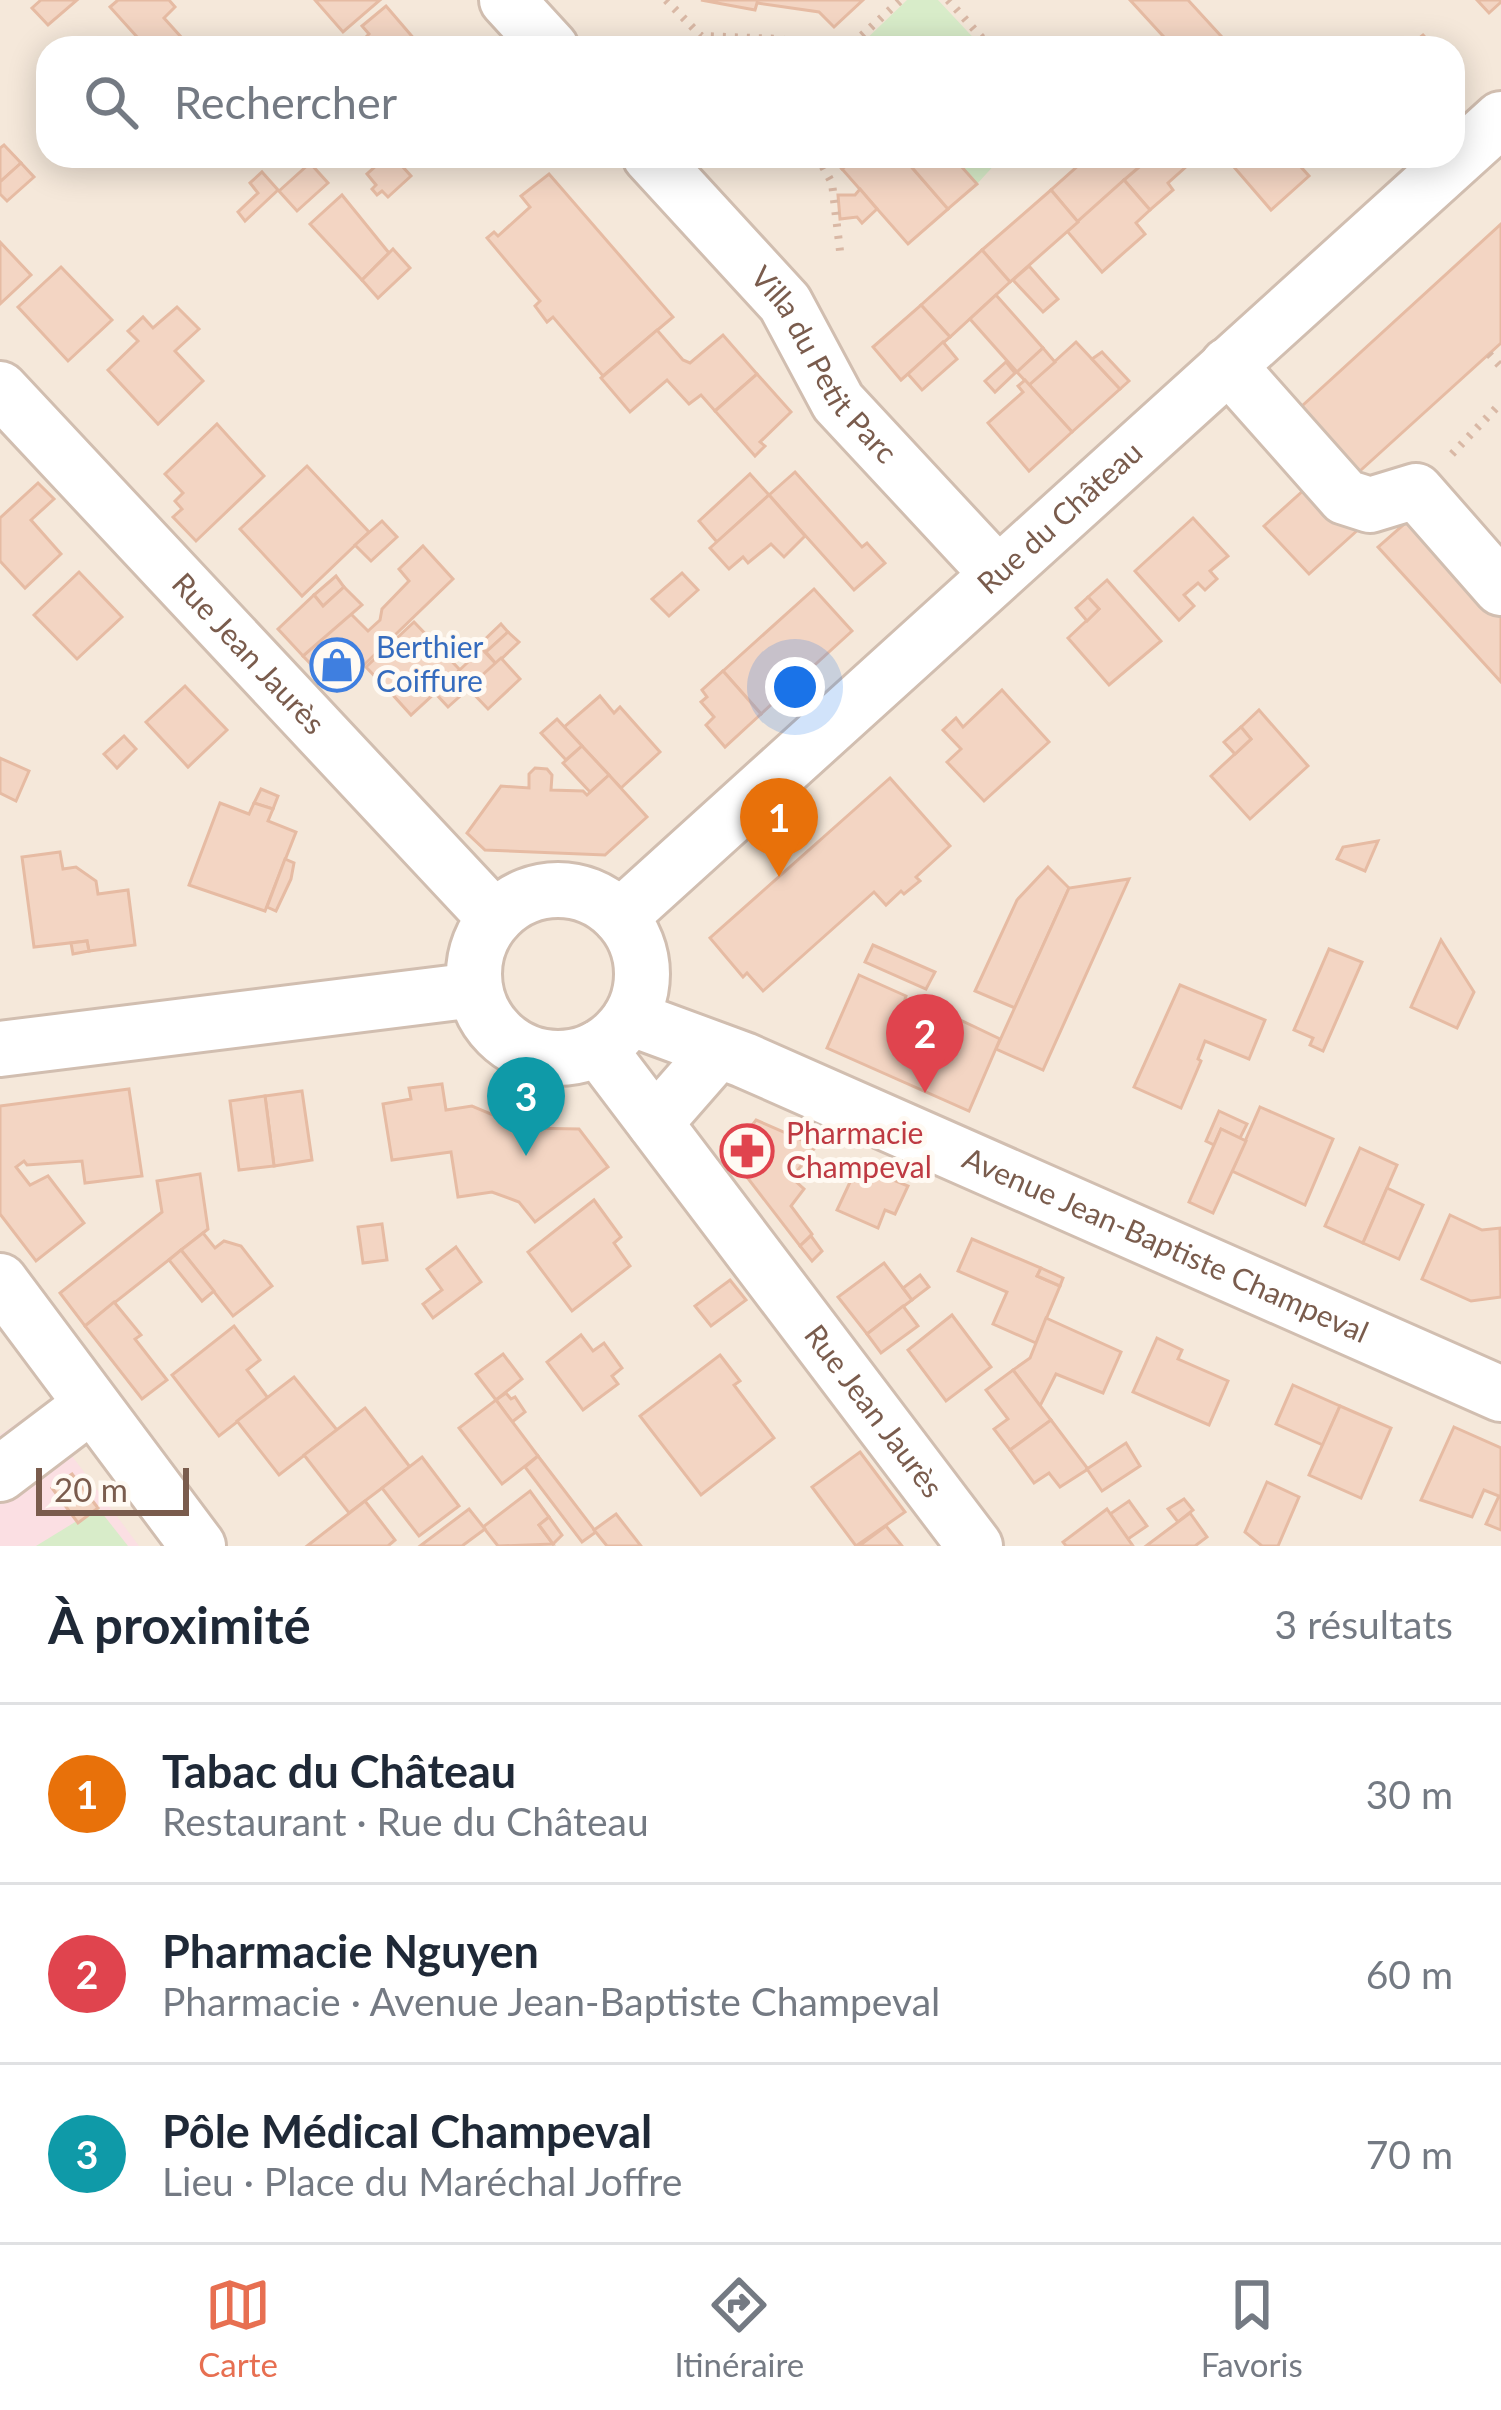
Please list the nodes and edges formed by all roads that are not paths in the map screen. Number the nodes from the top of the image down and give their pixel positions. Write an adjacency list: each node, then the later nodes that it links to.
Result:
1 (507, 0): 2 (street)
2 (540, 36)
3 (1501, 119): 4 (street, Rue du Château)
4 (1465, 151)
5 (661, 168): 9 (street, Villa du Petit Parc)
6 (1447, 168): 7 (street, Rue du Château)
7 (1228, 365): 9 (street, Rue du Château); 10 (street)
8 (0, 389): 12 (street, Rue Jean Jaurès)
9 (998, 573): 11 (street, Rue du Château)
10 (1501, 588)
11 (620, 917): 12 (street); 14 (street)
12 (495, 918): 13 (street)
13 (475, 990): 14 (street); 15 (street)
14 (614, 1033): 16 (street, Avenue Jean-Baptiste Champeval); 17 (street, Rue Jean Jaurès)
15 (0, 1049)
16 (718, 1051): 17 (street); 19 (street, Avenue Jean-Baptiste Champeval)
17 (655, 1123): 23 (street, Rue Jean Jaurès)
18 (0, 1281): 20 (street)
19 (1501, 1394)
20 (91, 1405): 21 (street); 22 (street)
21 (0, 1474)
22 (198, 1546)
23 (975, 1546)

